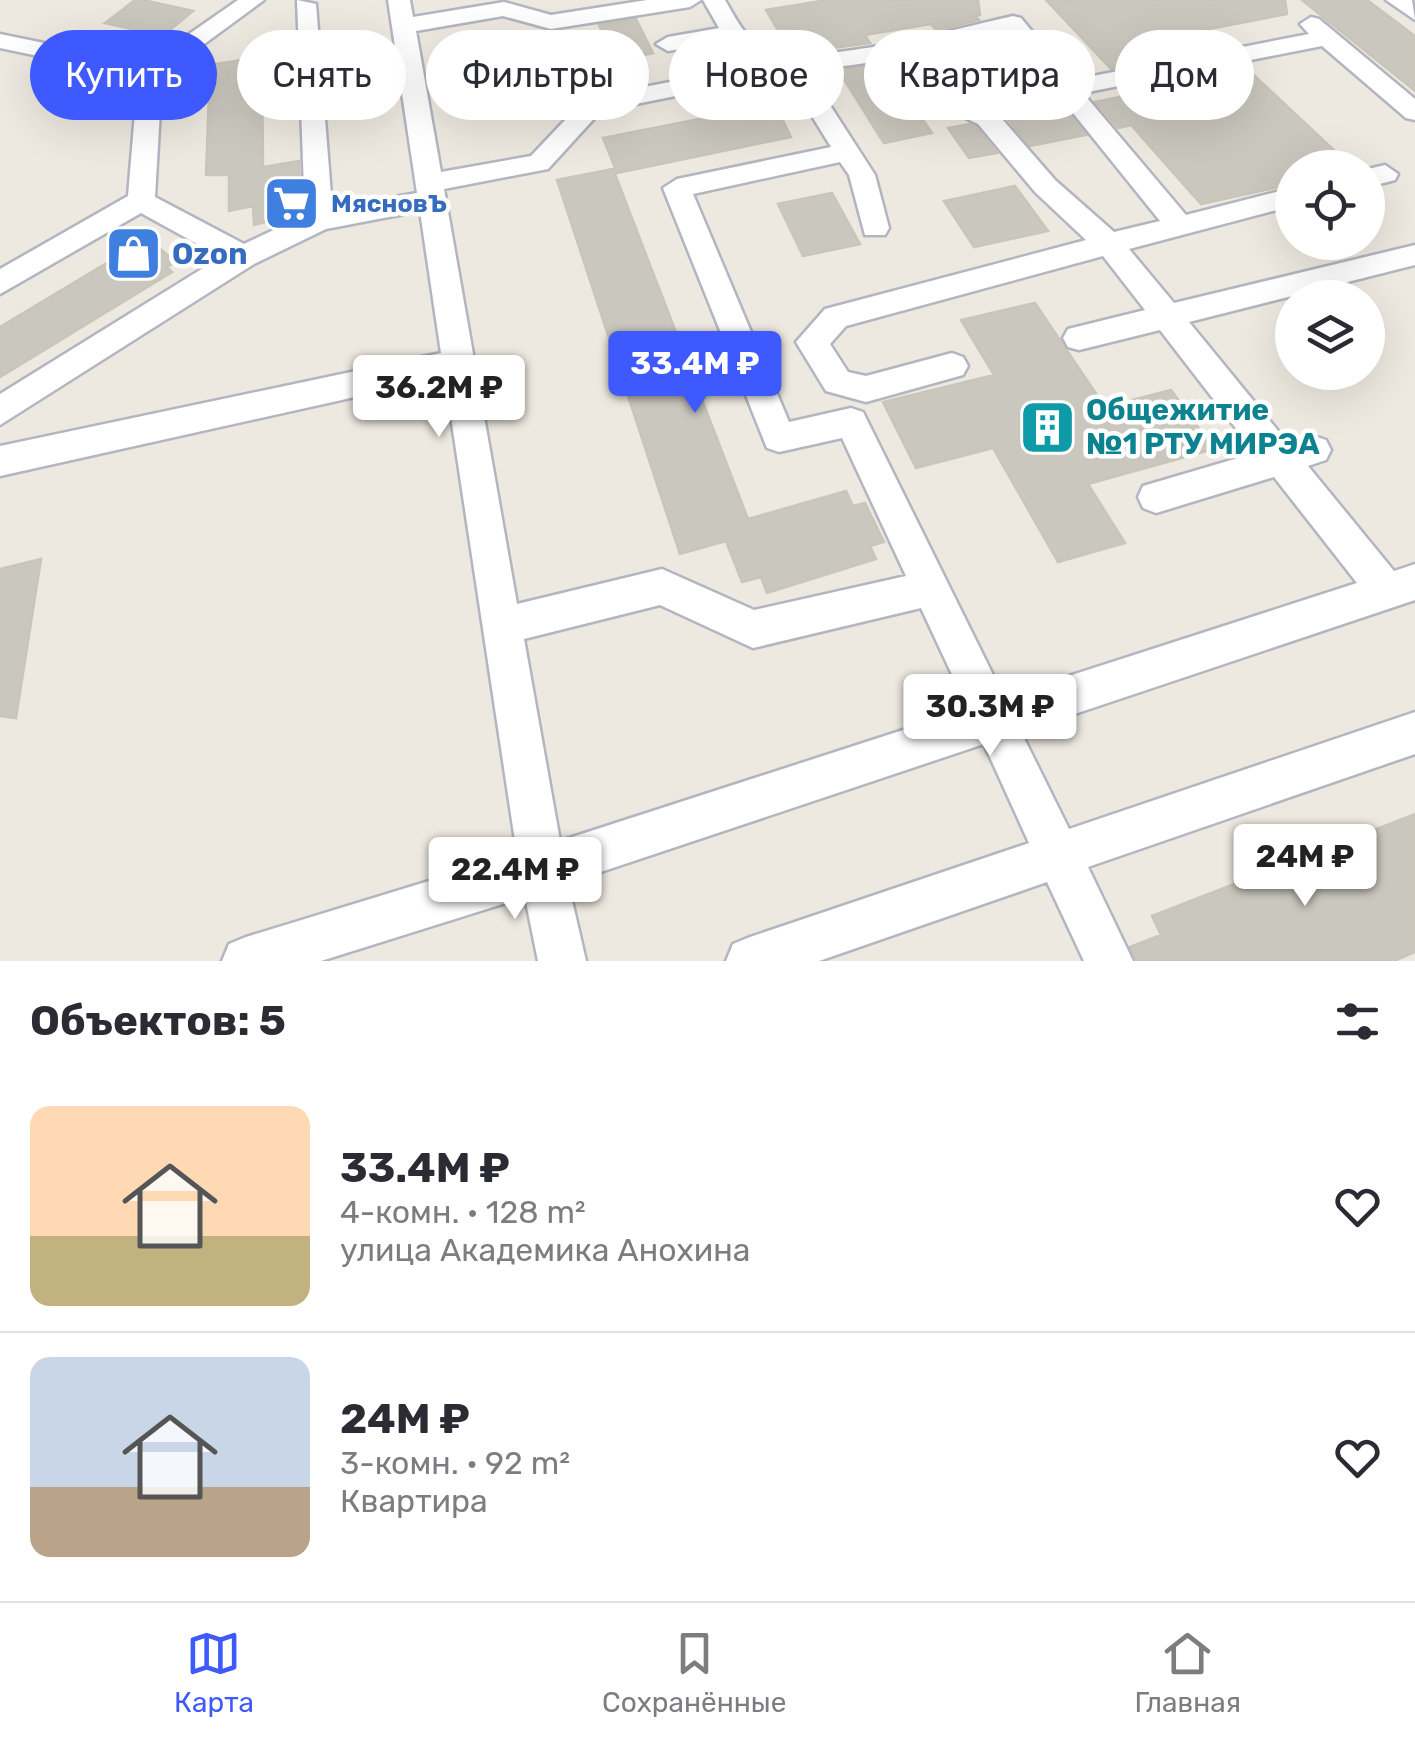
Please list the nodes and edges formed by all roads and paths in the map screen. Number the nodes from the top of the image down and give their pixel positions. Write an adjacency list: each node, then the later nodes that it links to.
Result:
1 (253, 0): 9 (street)
2 (336, 0): 6 (street)
3 (690, 0): 7 (street)
4 (714, 0): 10 (street)
5 (1397, 0): 8 (street)
6 (294, 2): 24 (street)
7 (401, 13): 21 (street)
8 (1415, 13)
9 (210, 30)
10 (732, 30)
11 (979, 30): 12 (street)
12 (1020, 30)
13 (0, 41): 14 (street)
14 (30, 47)
15 (1095, 82): 16 (street)
16 (1415, 112)
17 (147, 120): 22 (street)
18 (989, 120): 27 (street)
19 (1092, 120): 25 (street)
20 (847, 152): 21 (street); 26 (street); 40 (street)
21 (430, 192): 24 (street); 33 (street)
22 (141, 201): 29 (street); 30 (street)
23 (1275, 201): 25 (street)
24 (319, 220): 29 (street)
25 (1180, 226): 27 (street)
26 (875, 228)
27 (1110, 244): 31 (street); 34 (street)
28 (1415, 256): 31 (street)
29 (244, 257): 35 (street)
30 (0, 283)
31 (1168, 315): 32 (street); 36 (street)
32 (1079, 338)
33 (458, 362): 37 (street); 41 (street)
34 (952, 366)
35 (0, 410)
36 (1297, 454): 38 (street); 39 (street)
37 (0, 462)
38 (1156, 497)
39 (1401, 586): 42 (street)
40 (930, 588): 41 (street); 42 (street)
41 (502, 626): 45 (street)
42 (994, 720): 44 (street); 45 (street)
43 (1415, 732): 44 (street)
44 (1060, 856): 48 (street); 49 (street)
45 (542, 869): 46 (street); 47 (street)
46 (246, 961)
47 (562, 961)
48 (750, 961)
49 (1109, 961)

